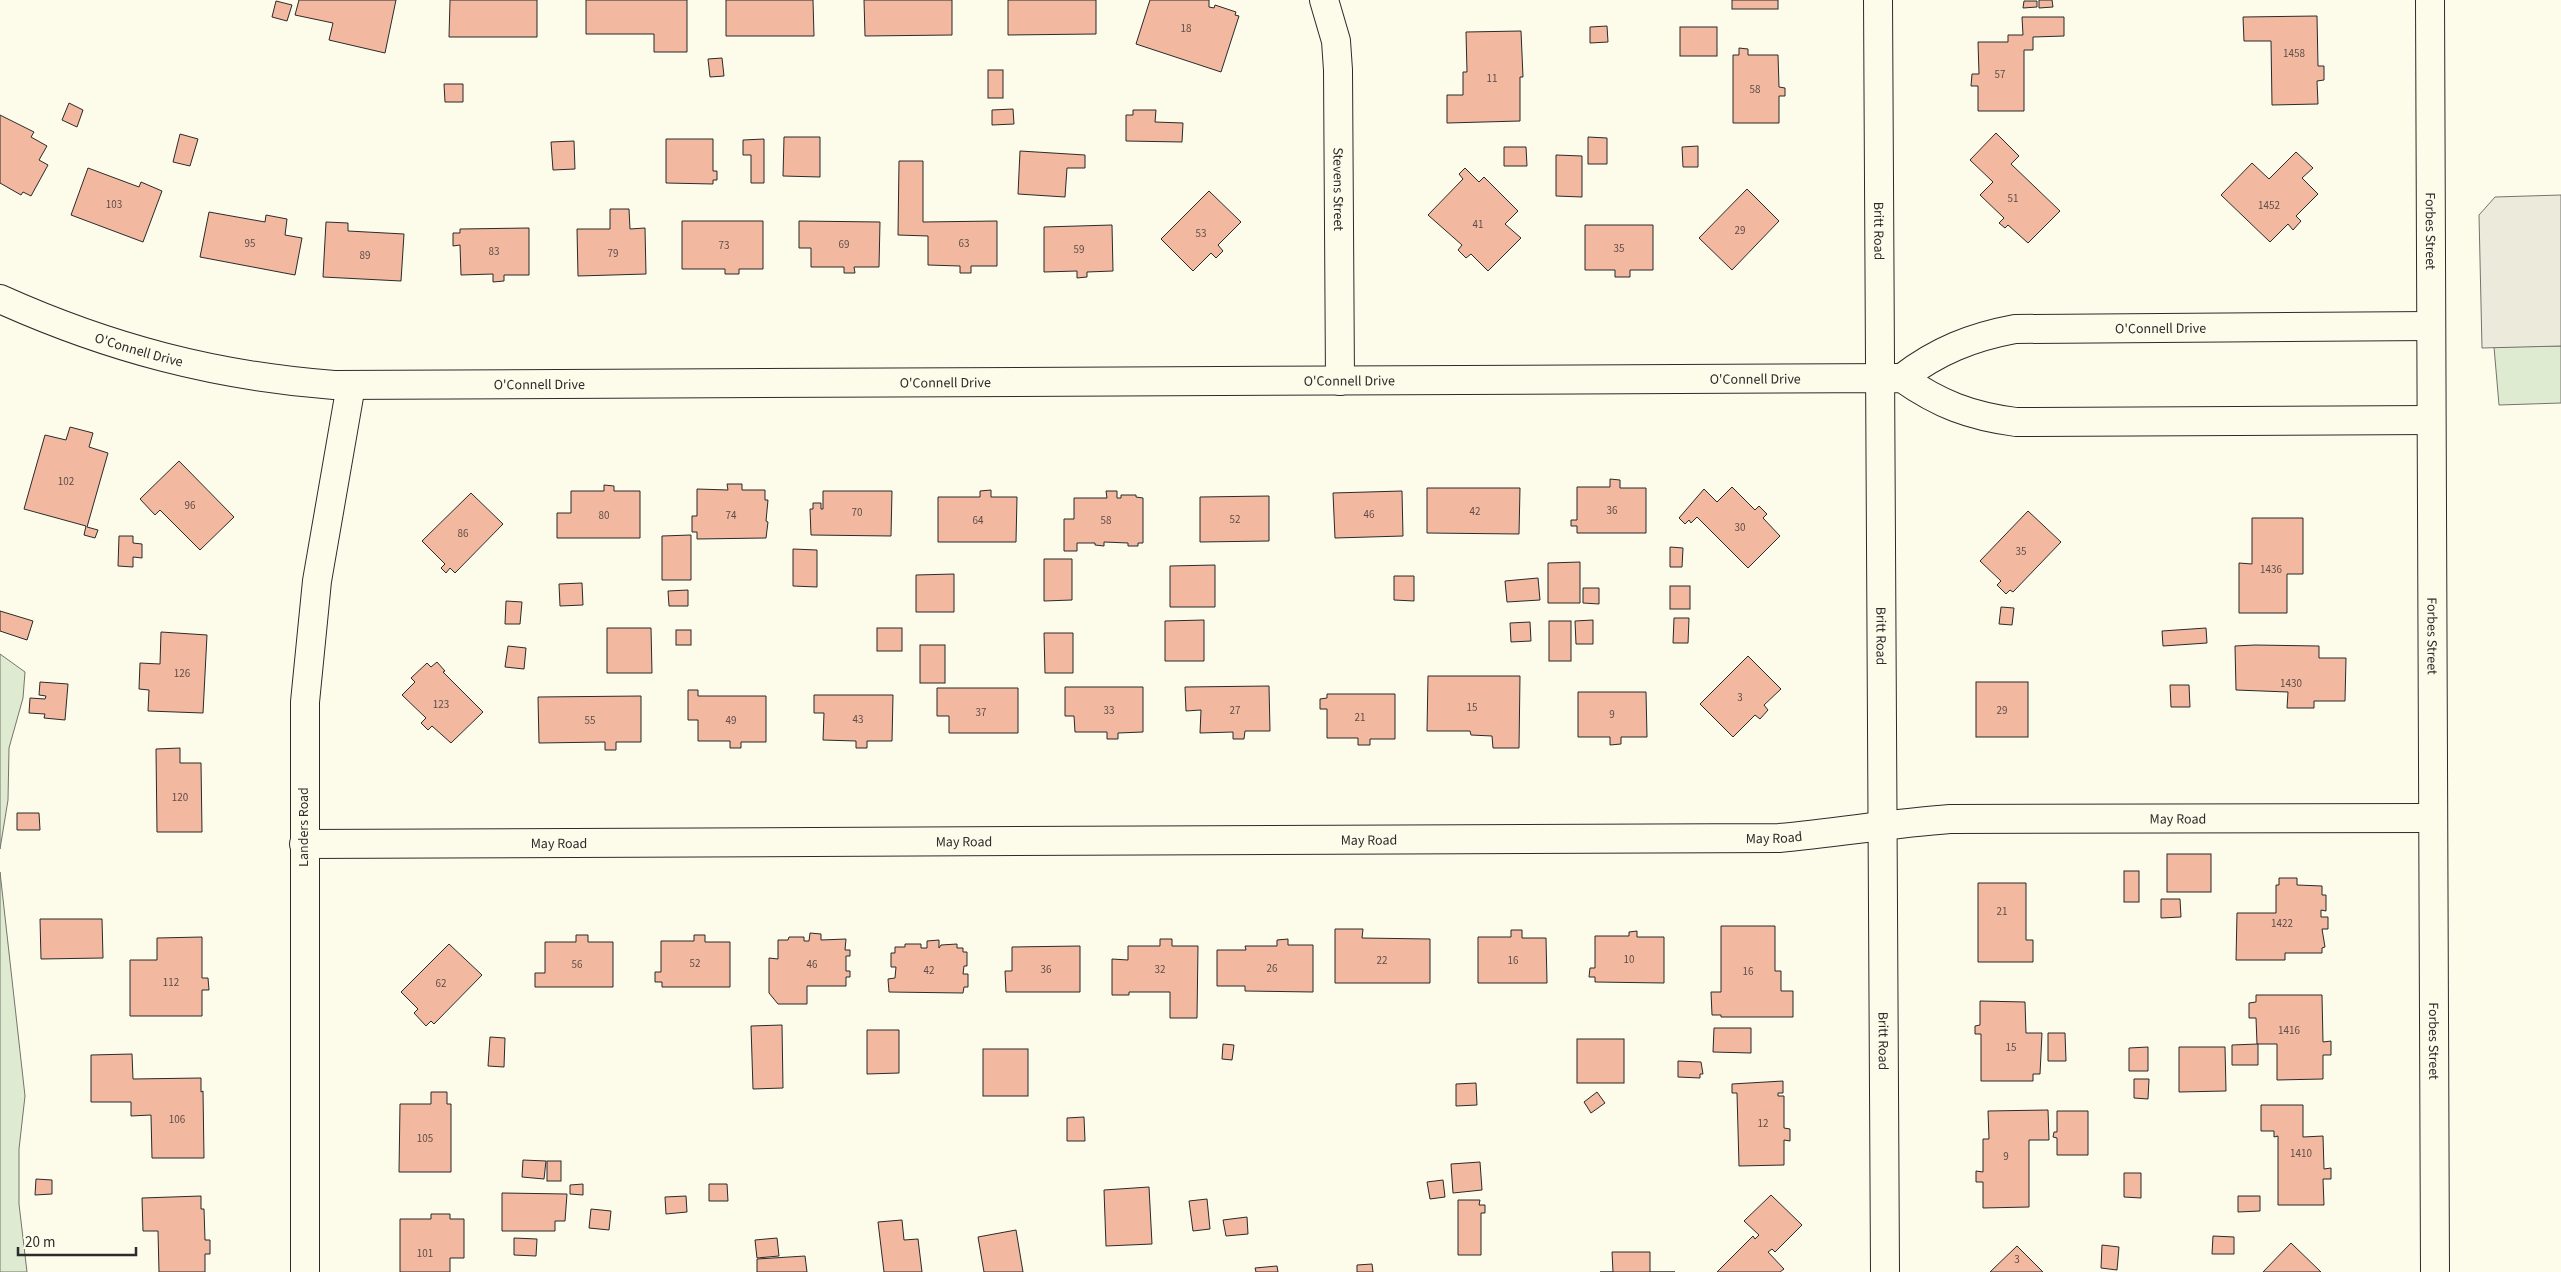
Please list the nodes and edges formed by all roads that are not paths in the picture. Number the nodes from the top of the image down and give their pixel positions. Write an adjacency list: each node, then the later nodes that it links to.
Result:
1 (1324, 0): 7 (street, Stevens Street)
2 (1878, 0): 6 (street, Britt Road)
3 (2430, 0): 5 (street, Forbes Street)
4 (0, 299): 8 (street, O'Connell Drive)
5 (2431, 326): 6 (street, O'Connell Drive); 9 (street, Forbes Street)
6 (1891, 378): 7 (street, O'Connell Drive); 9 (street); 11 (street, Britt Road)
7 (1340, 381): 8 (street, O'Connell Drive)
8 (351, 385): 12 (street, Landers Road)
9 (2431, 420): 10 (street, Forbes Street)
10 (2433, 818): 11 (street, May Road); 15 (street, Forbes Street)
11 (1882, 826): 12 (street, May Road); 14 (street, Britt Road)
12 (304, 844): 13 (street, Landers Road)
13 (305, 1272)
14 (1885, 1272)
15 (2435, 1272)

